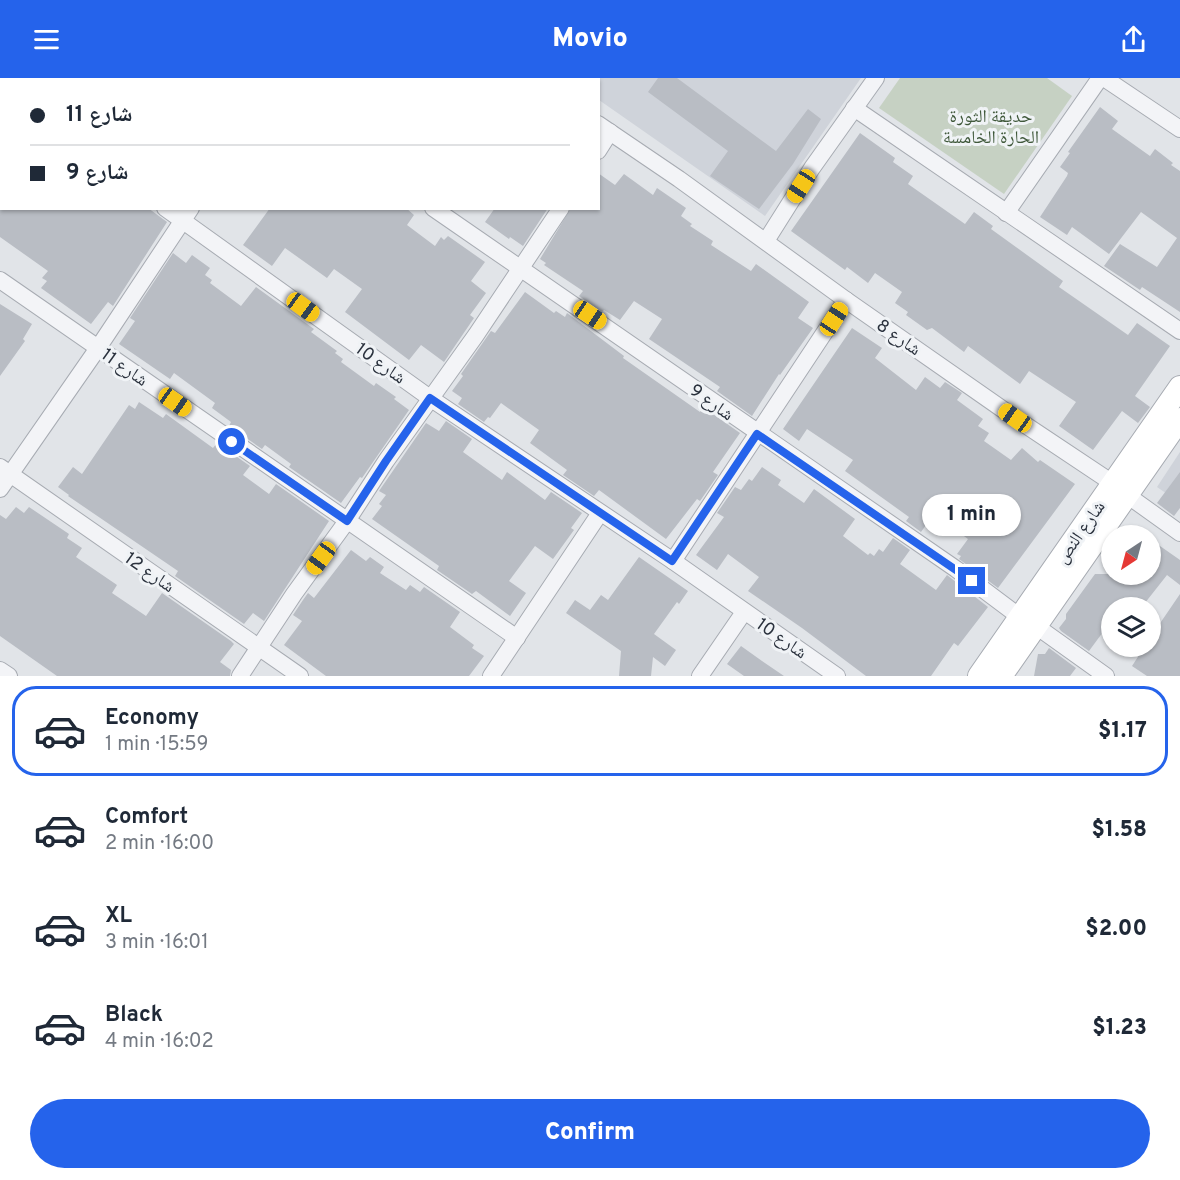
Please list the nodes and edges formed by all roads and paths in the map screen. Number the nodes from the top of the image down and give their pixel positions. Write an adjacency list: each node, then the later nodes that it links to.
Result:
1 (876, 78): 3 (street)
2 (1102, 78): 5 (street); 9 (street)
3 (854, 108): 9 (street); 11 (street)
4 (604, 128): 6 (street); 11 (street, شارع 8)
5 (1180, 129)
6 (600, 143)
7 (436, 210): 12 (street, شارع 9)
8 (560, 210): 12 (street)
9 (1006, 213): 15 (street)
10 (186, 214): 16 (street); 18 (street, شارع 10)
11 (766, 241): 14 (street, شارع 8)
12 (519, 268): 18 (street); 20 (street, شارع 9)
13 (0, 280): 16 (street, شارع 11)
14 (846, 300): 20 (street); 23 (street, شارع 8)
15 (1180, 332)
16 (98, 348): 21 (street); 25 (street, شارع 11)
17 (1180, 387): 23 (main road, شارع النص)
18 (430, 398): 24 (street, شارع 10); 25 (street)
19 (1180, 419): 23 (main road, شارع النص)
20 (757, 434): 27 (street); 29 (street, شارع 9)
21 (5, 470): 22 (street); 31 (street, شارع 12)
22 (0, 489)
23 (1120, 489): 26 (street, شارع 8); 29 (main road, شارع النص)
24 (600, 513): 27 (street, شارع 10); 30 (street)
25 (347, 521): 30 (street, شارع 11); 31 (street)
26 (1180, 533)
27 (672, 561): 28 (street, شارع 10)
28 (744, 612): 37 (street); 38 (street, شارع 10)
29 (1028, 622): 39 (main road, شارع النص); 40 (main road, شارع النص); 41 (street, شارع 9)
30 (517, 638): 36 (street)
31 (259, 649): 34 (street); 35 (street, شارع 12)
32 (0, 670): 33 (street)
33 (9, 676)
34 (240, 676)
35 (300, 676)
36 (491, 676)
37 (700, 676)
38 (837, 676)
39 (979, 676)
40 (1001, 676)
41 (1107, 676)

